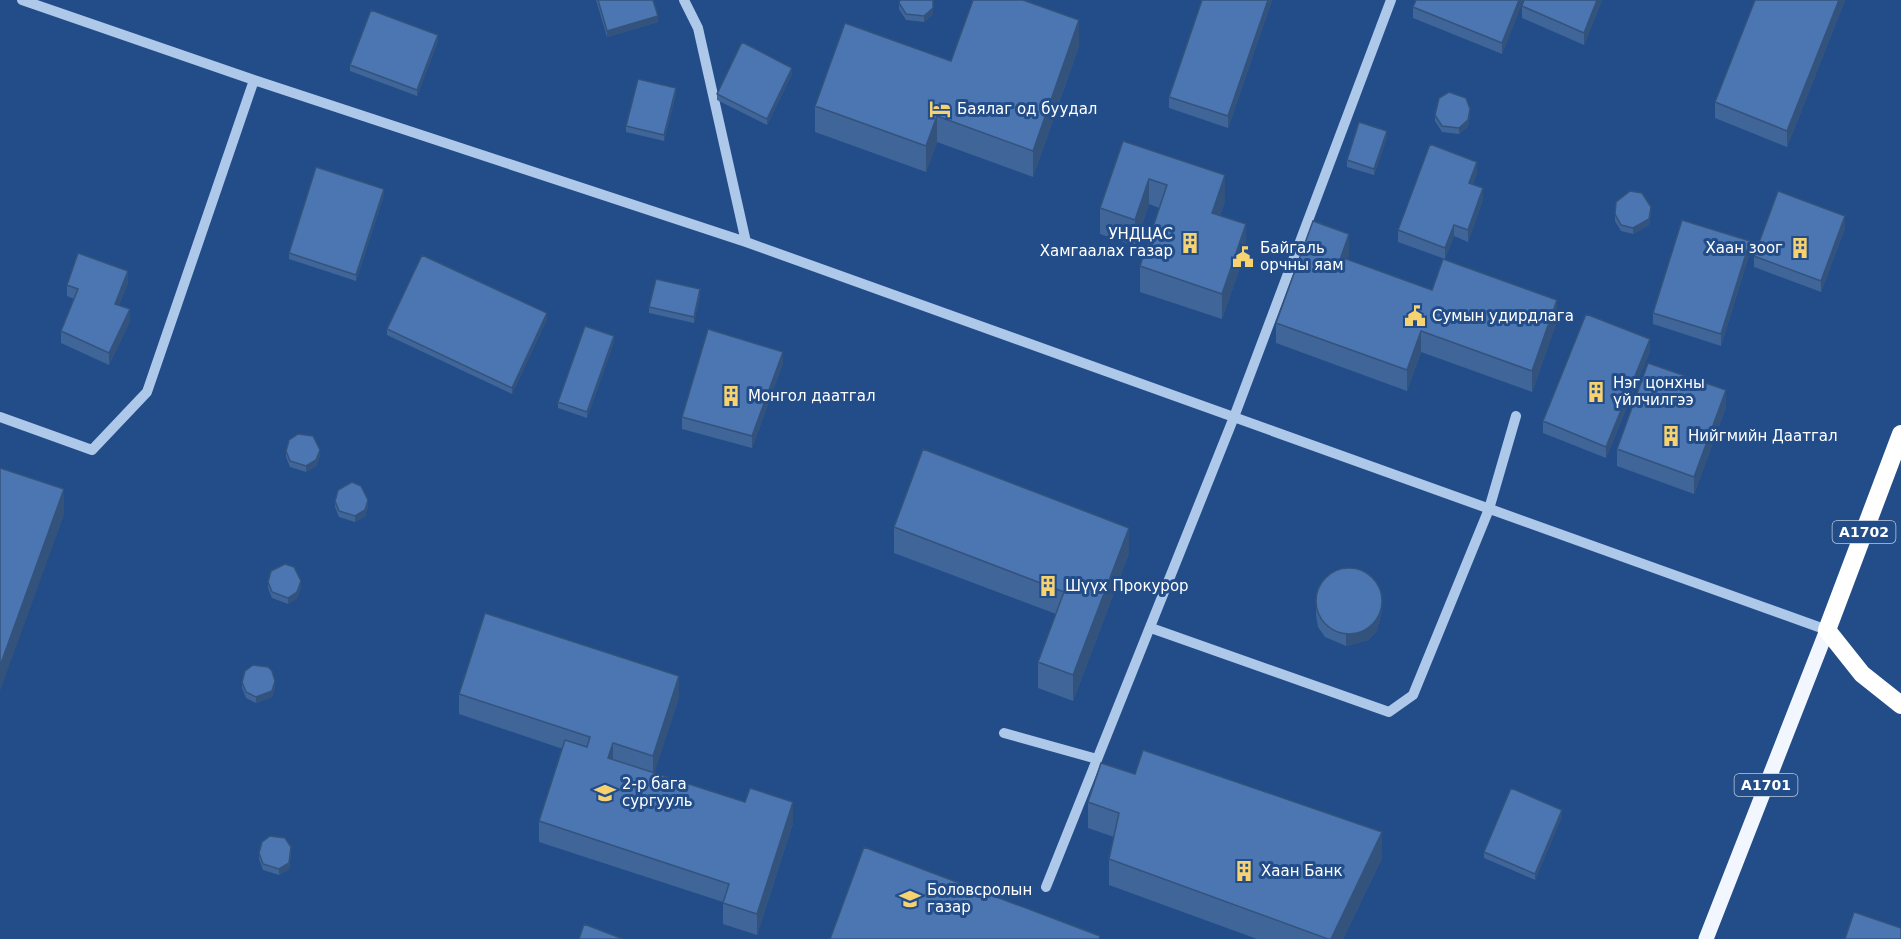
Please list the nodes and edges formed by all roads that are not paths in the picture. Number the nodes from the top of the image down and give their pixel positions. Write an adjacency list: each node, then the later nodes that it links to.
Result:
1 (22, 0): 4 (street)
2 (684, 0): 5 (street)
3 (1391, 0): 8 (street)
4 (254, 80): 5 (street); 7 (street)
5 (746, 242): 8 (street)
6 (1516, 416): 10 (street)
7 (0, 417)
8 (1234, 417): 10 (street); 11 (street)
9 (1901, 434): 12 (highway, A1702)
10 (1489, 509): 11 (street); 12 (street)
11 (1151, 628): 15 (street)
12 (1827, 630): 13 (highway); 17 (main road, A1701)
13 (1901, 705)
14 (1004, 733): 15 (street)
15 (1096, 759): 16 (street)
16 (1046, 887)
17 (1706, 939)

